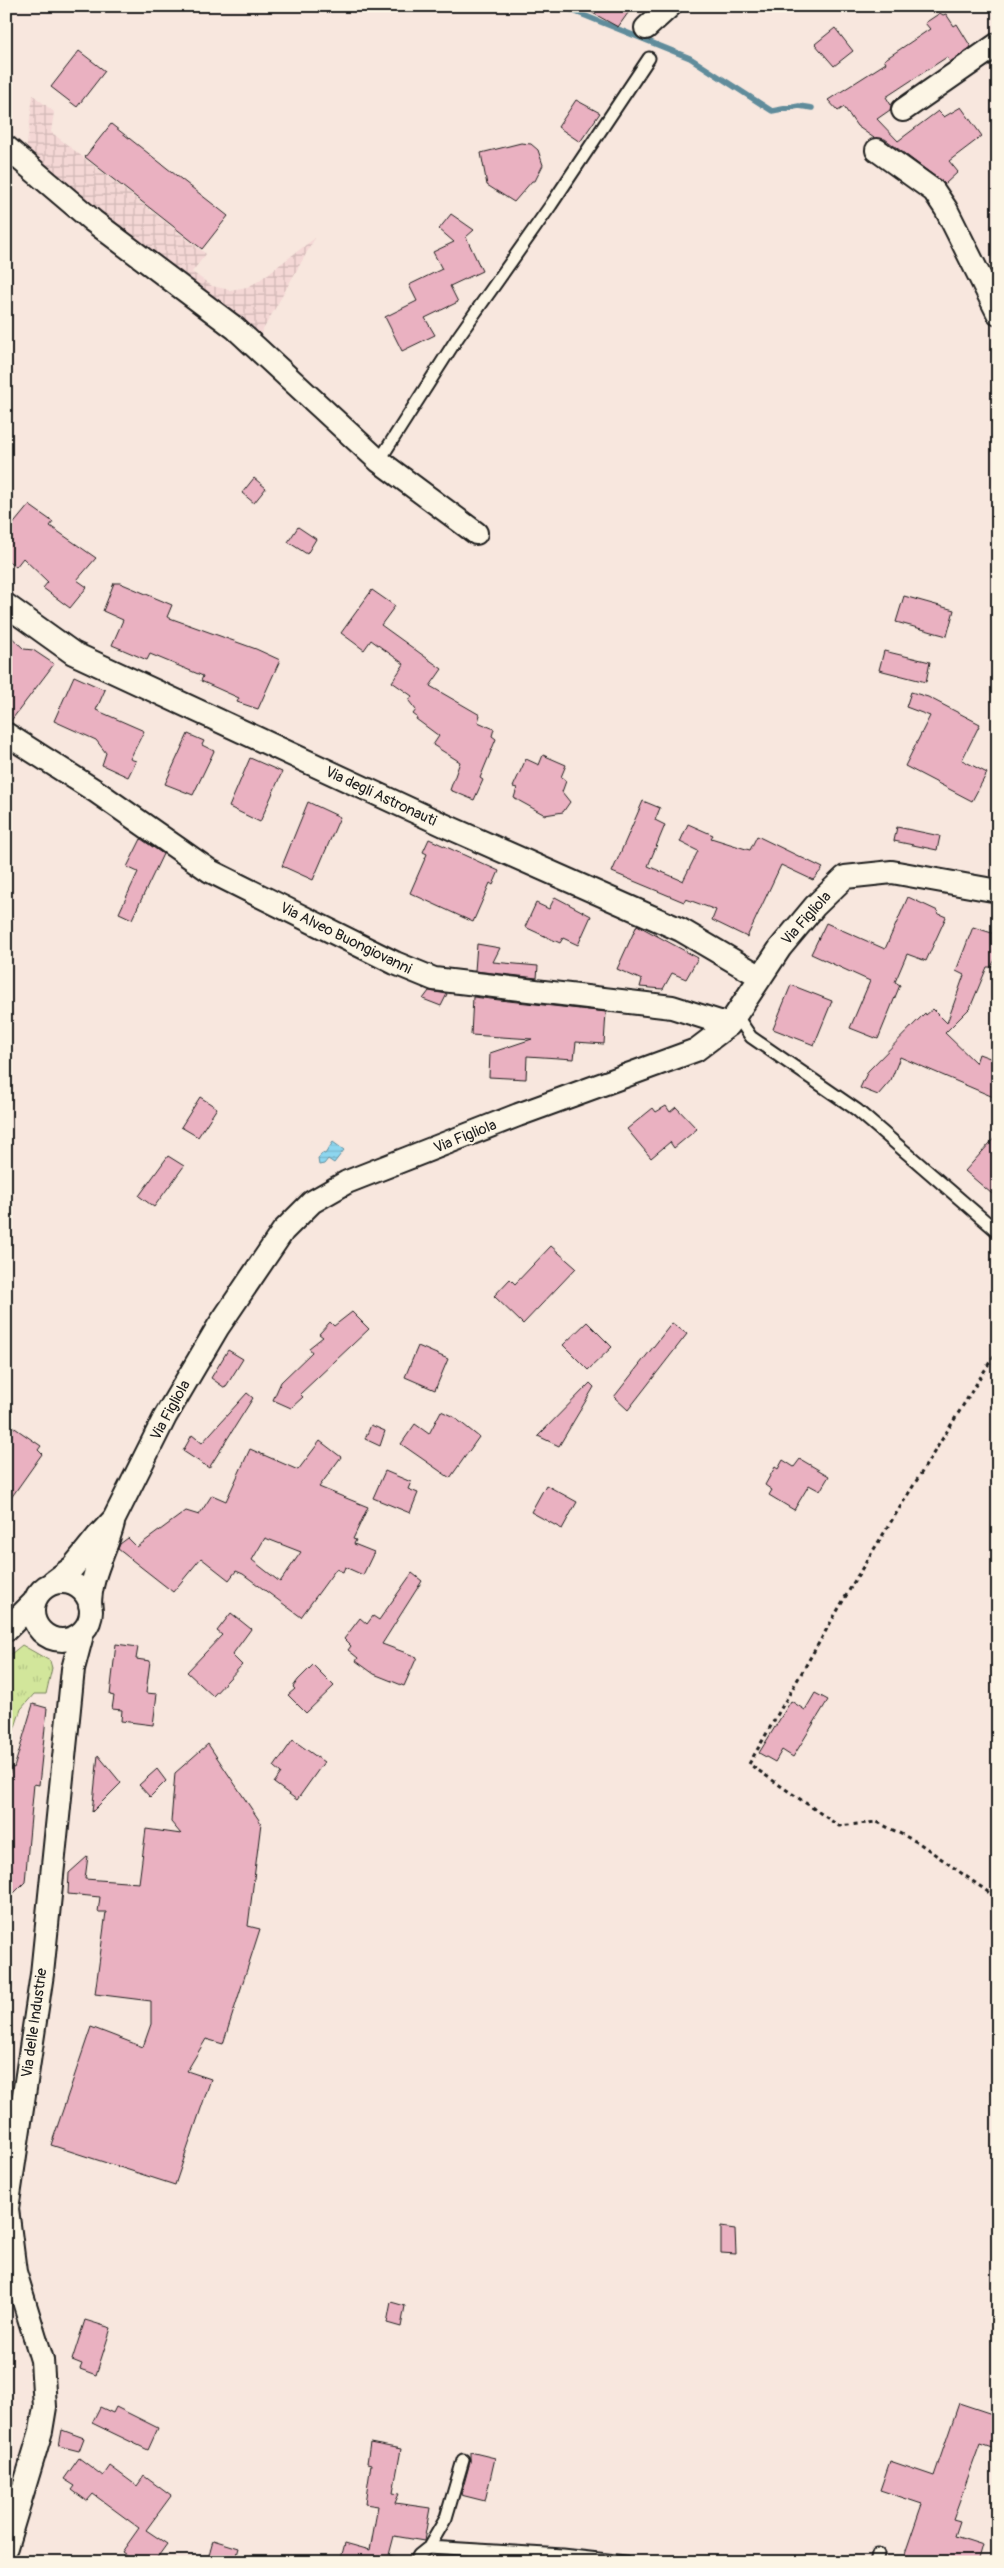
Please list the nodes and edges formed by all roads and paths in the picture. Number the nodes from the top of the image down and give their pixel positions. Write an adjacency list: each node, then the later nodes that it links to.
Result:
1 (670, 6): 2 (street)
2 (646, 28)
3 (998, 44): 5 (street)
4 (650, 58): 9 (lane)
5 (902, 110)
6 (6, 147): 9 (street)
7 (877, 150): 8 (street)
8 (998, 313)
9 (379, 461): 10 (street)
10 (476, 533)
11 (6, 605): 14 (street, Via degli Astronauti)
12 (6, 734): 15 (street, Via Alveo Buongiovanni)
13 (998, 891): 14 (street, Via Figliola)
14 (761, 977): 15 (street, Via Figliola)
15 (733, 1020): 16 (lane); 18 (street, Via Figliola)
16 (998, 1232)
17 (998, 1349): 26 (path)
18 (114, 1519): 19 (street, Via Figliola); 21 (street, Via delle Industrie)
19 (53, 1582): 20 (street); 21 (street)
20 (33, 1603): 22 (street); 24 (street)
21 (90, 1605): 23 (street, Via delle Industrie)
22 (6, 1631): 24 (street)
23 (83, 1631): 24 (street); 25 (street, Via delle Industrie)
24 (49, 1635): 25 (street)
25 (73, 1669): 28 (street, Via delle Industrie)
26 (998, 1899)
27 (463, 2460): 29 (lane)
28 (6, 2547)
29 (429, 2547): 30 (lane); 31 (lane)
30 (415, 2562)
31 (625, 2562)

